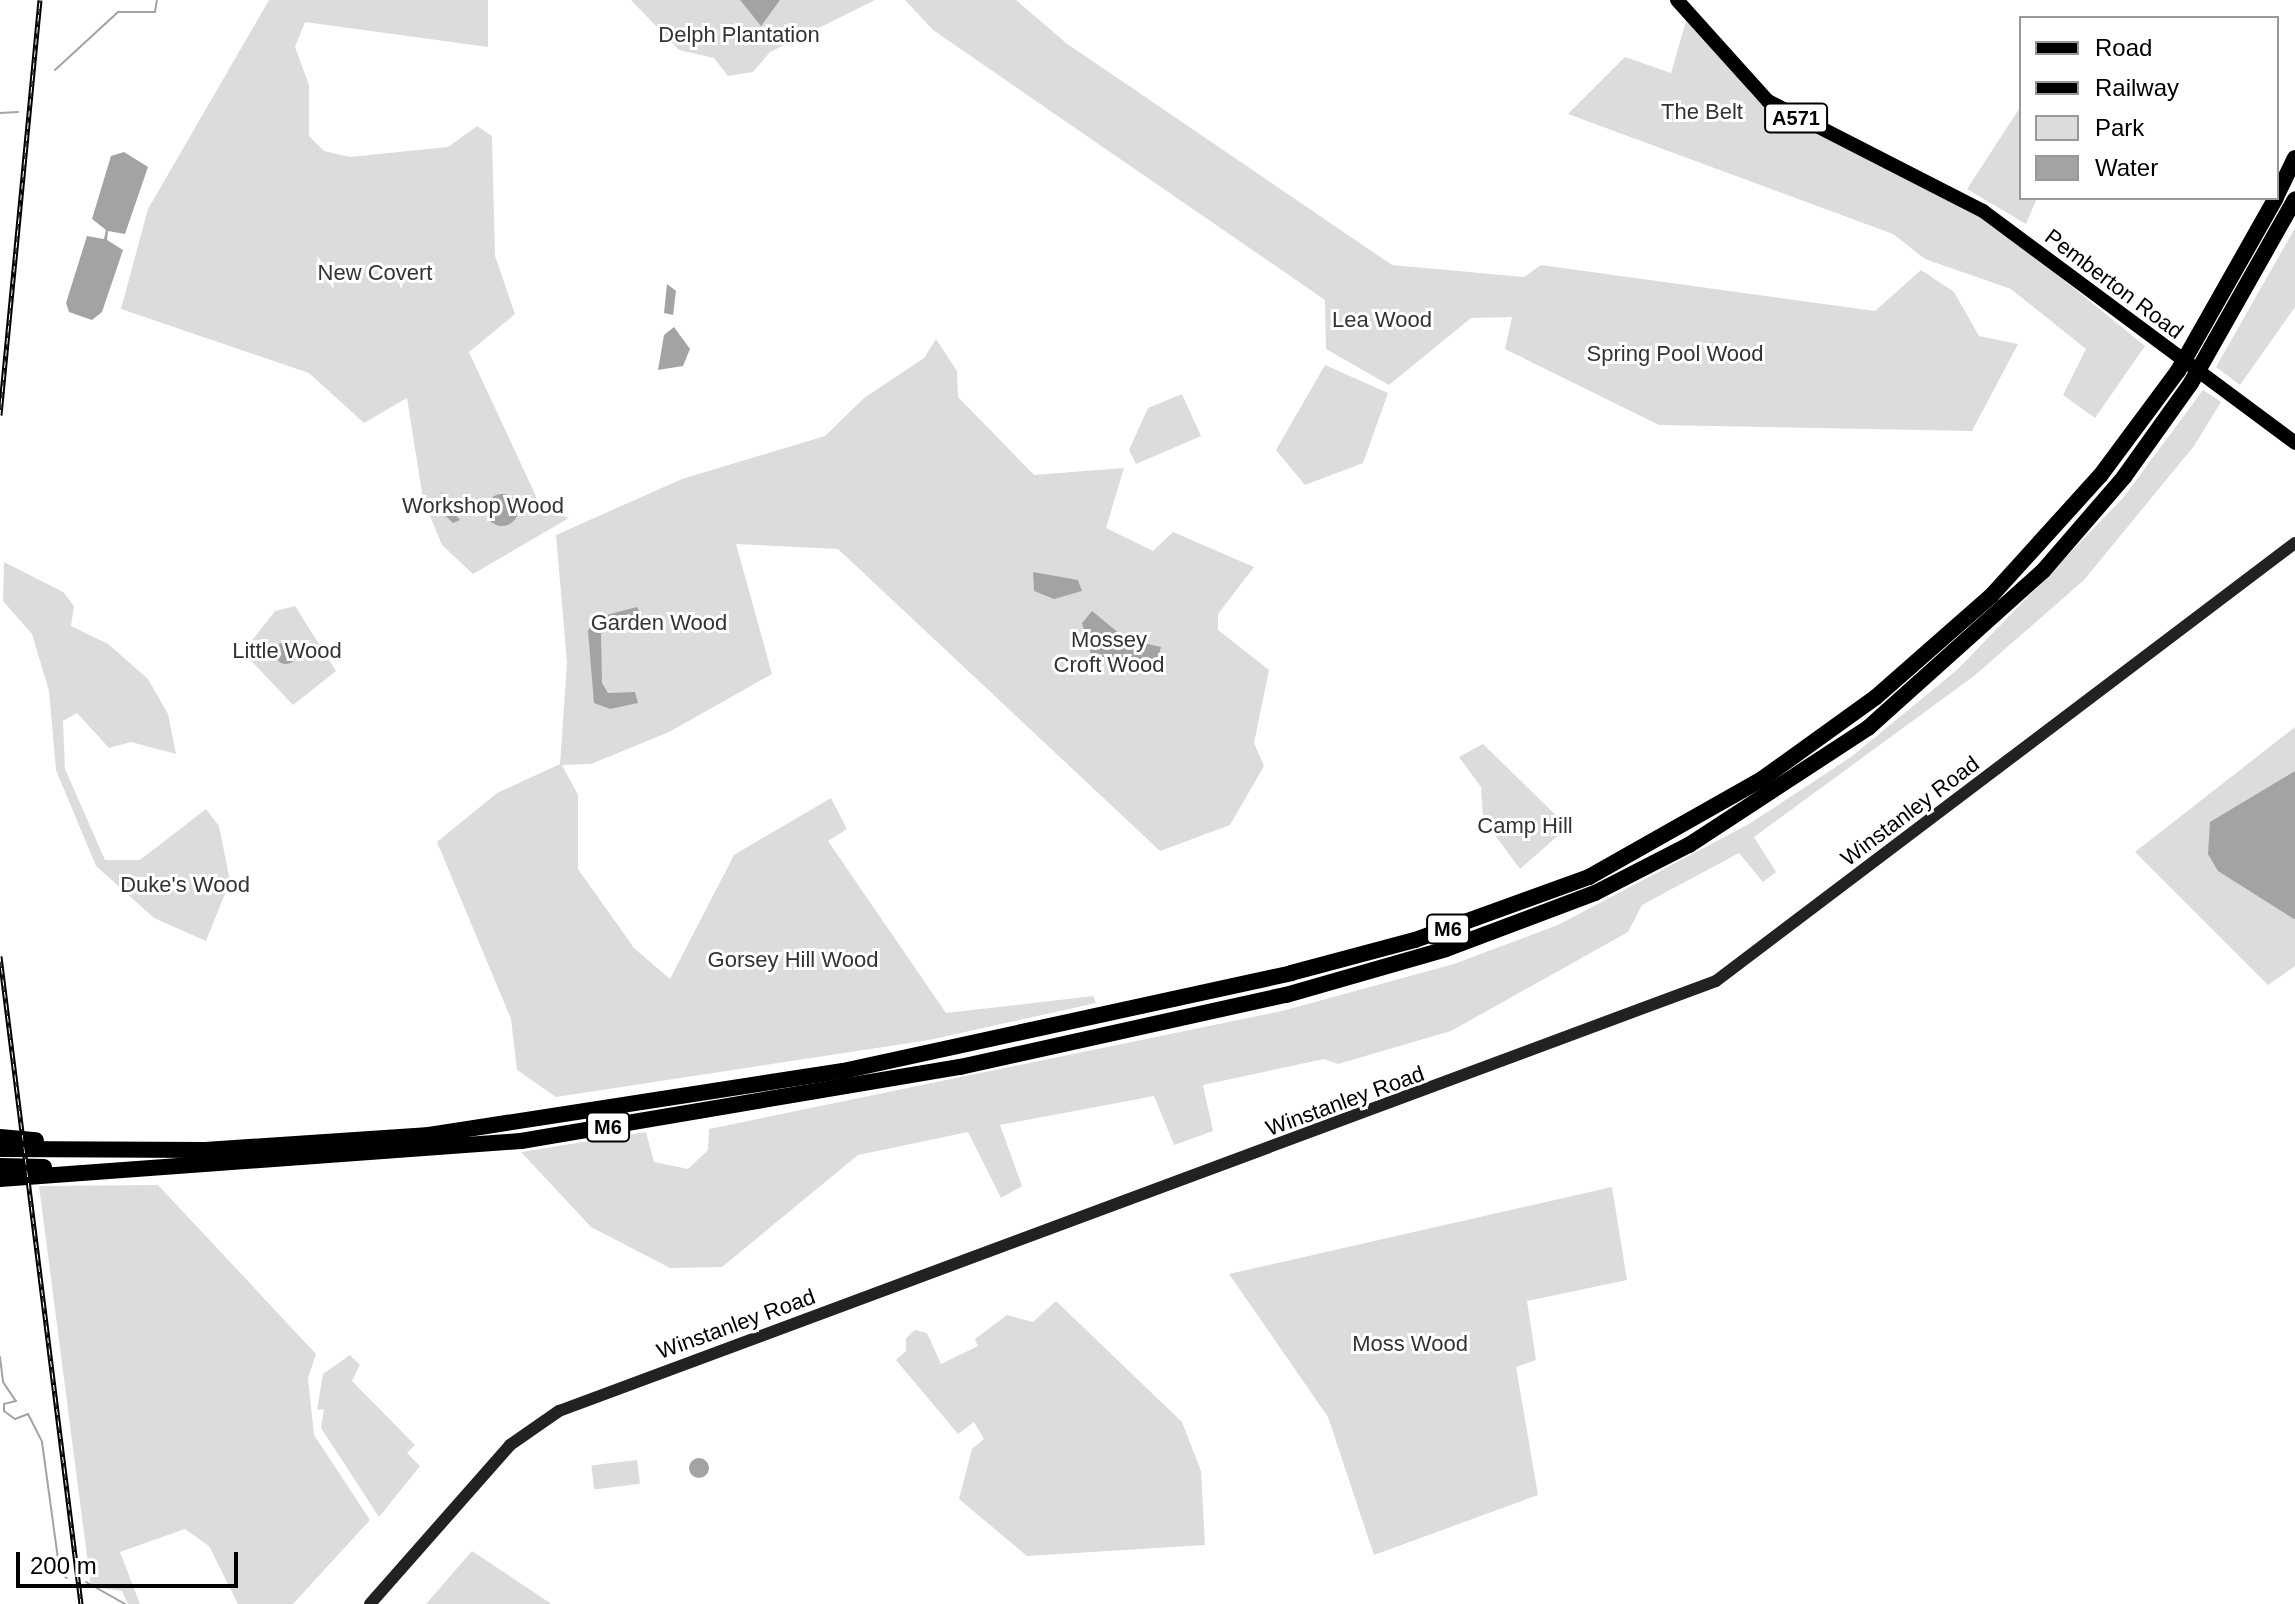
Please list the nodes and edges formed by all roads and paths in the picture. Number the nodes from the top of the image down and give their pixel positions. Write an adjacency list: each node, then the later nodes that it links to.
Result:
1 (1677, 0): 6 (main road, Pemberton Road / A571)
2 (2295, 158): 3 (highway, M6)
3 (2279, 191)
4 (2295, 199): 11 (highway, M6)
5 (2274, 200): 11 (highway, M6)
6 (2295, 443)
7 (2295, 543): 16 (street, Winstanley Road)
8 (0, 1137): 9 (highway, M6)
9 (50, 1145): 10 (highway, M6); 12 (highway, M6)
10 (0, 1149)
11 (336, 1151): 12 (highway, M6)
12 (206, 1158): 14 (highway, M6)
13 (0, 1166): 14 (highway, M6)
14 (52, 1172): 15 (highway, M6)
15 (0, 1179)
16 (370, 1604)

